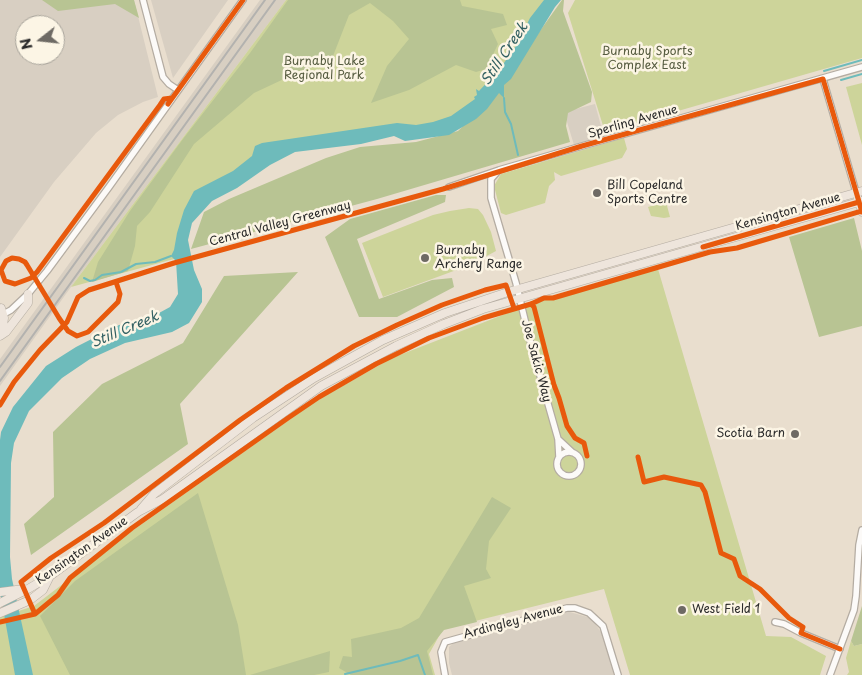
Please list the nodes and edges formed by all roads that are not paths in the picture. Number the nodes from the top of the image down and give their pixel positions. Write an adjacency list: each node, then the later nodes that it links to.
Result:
1 (143, 0): 5 (street)
2 (242, 0): 5 (street)
3 (862, 67): 4 (street, Sperling Avenue)
4 (823, 79): 6 (street, Sperling Avenue); 8 (street)
5 (178, 90): 12 (street)
6 (499, 170): 7 (street, Sperling Avenue); 11 (street, Joe Sakic Way)
7 (449, 187)
8 (859, 192): 9 (main road); 11 (main road, Kensington Avenue)
9 (860, 201): 10 (main road); 13 (main road, Kensington Avenue)
10 (862, 212)
11 (518, 289): 13 (street, Joe Sakic Way); 19 (main road, Kensington Avenue)
12 (28, 294): 14 (street); 15 (main road)
13 (520, 299): 16 (street, Joe Sakic Way); 19 (main road, Kensington Avenue)
14 (1, 312): 15 (main road)
15 (1, 335)
16 (558, 439): 17 (street); 18 (street, Joe Sakic Way)
17 (572, 452): 18 (street); 18 (street, Joe Sakic Way)
18 (559, 457)
19 (138, 512): 21 (main road, Kensington Avenue)
20 (862, 530): 27 (street)
21 (50, 576): 22 (main road, Kensington Avenue); 25 (main road)
22 (28, 589): 23 (main road); 24 (main road, Kensington Avenue)
23 (0, 592)
24 (0, 603)
25 (0, 613)
26 (775, 622): 27 (street)
27 (840, 649): 30 (street)
28 (445, 675): 29 (street, Ardingley Avenue)
29 (618, 675)
30 (830, 675)

